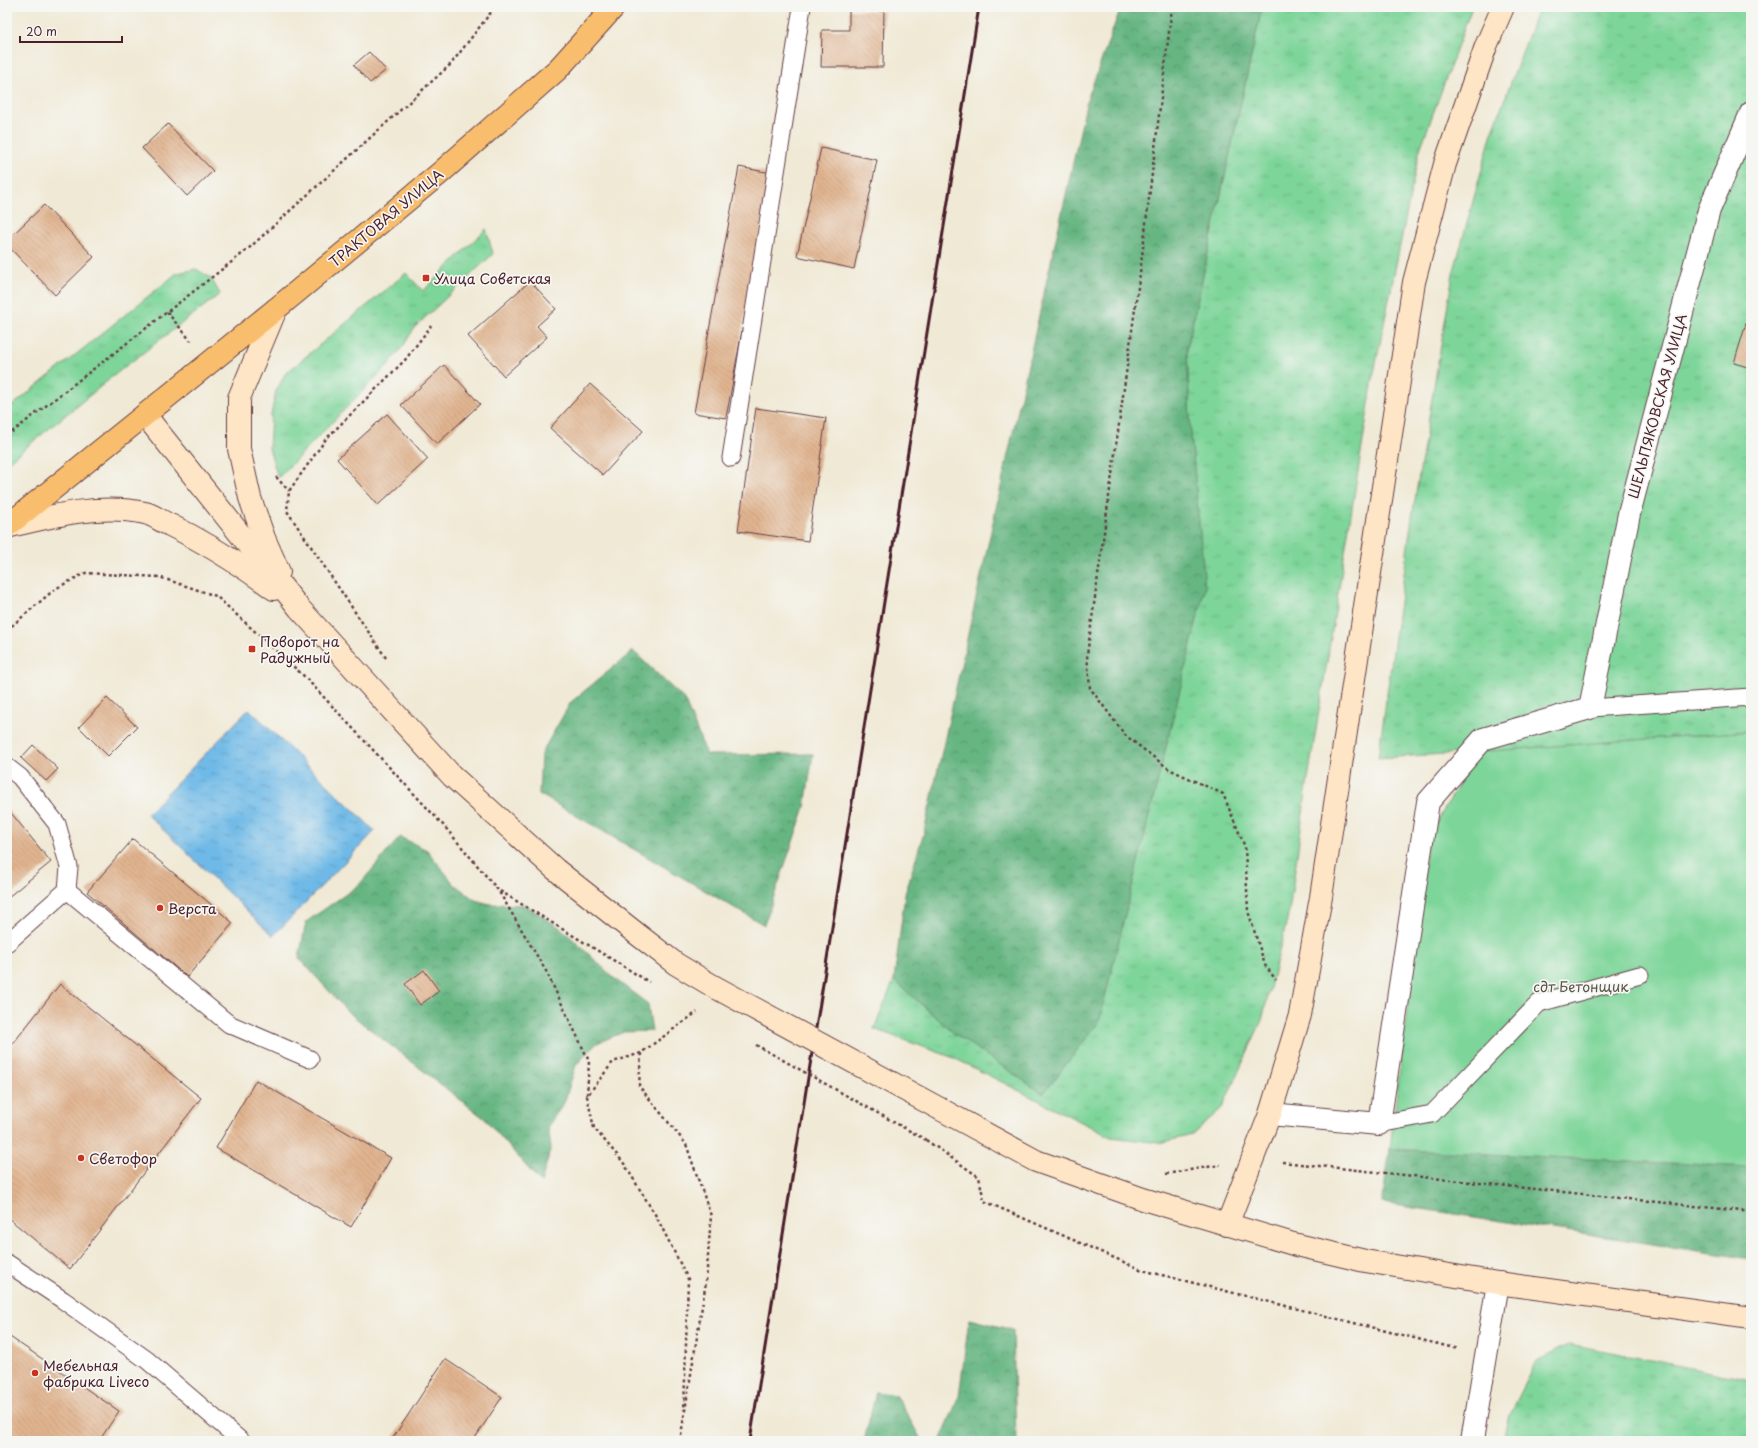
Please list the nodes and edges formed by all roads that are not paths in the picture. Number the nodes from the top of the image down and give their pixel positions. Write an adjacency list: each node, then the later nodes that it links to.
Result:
1 (614, 7): 5 (main road, ТРАКТОВАЯ УЛИЦА)
2 (802, 7): 7 (lane)
3 (1503, 7): 17 (main road)
4 (1751, 113): 11 (street, ШЕЛЬПЯКОВСКАЯ УЛИЦА)
5 (276, 309): 6 (main road, ТРАКТОВАЯ УЛИЦА); 9 (main road)
6 (145, 416): 8 (main road, ТРАКТОВАЯ УЛИЦА); 9 (main road)
7 (731, 458)
8 (7, 526): 9 (main road)
9 (299, 608): 19 (main road, bridge)
10 (1751, 697): 11 (lane)
11 (1590, 708): 18 (street)
12 (7, 767): 13 (lane)
13 (67, 890): 14 (lane); 16 (lane)
14 (7, 943)
15 (1640, 975): 18 (lane)
16 (310, 1059)
17 (1270, 1114): 18 (street); 19 (main road)
18 (1379, 1124)
19 (1227, 1225): 21 (main road)
20 (7, 1263): 23 (lane)
21 (1498, 1283): 22 (main road); 24 (street)
22 (1751, 1318)
23 (241, 1441)
24 (1472, 1441)

